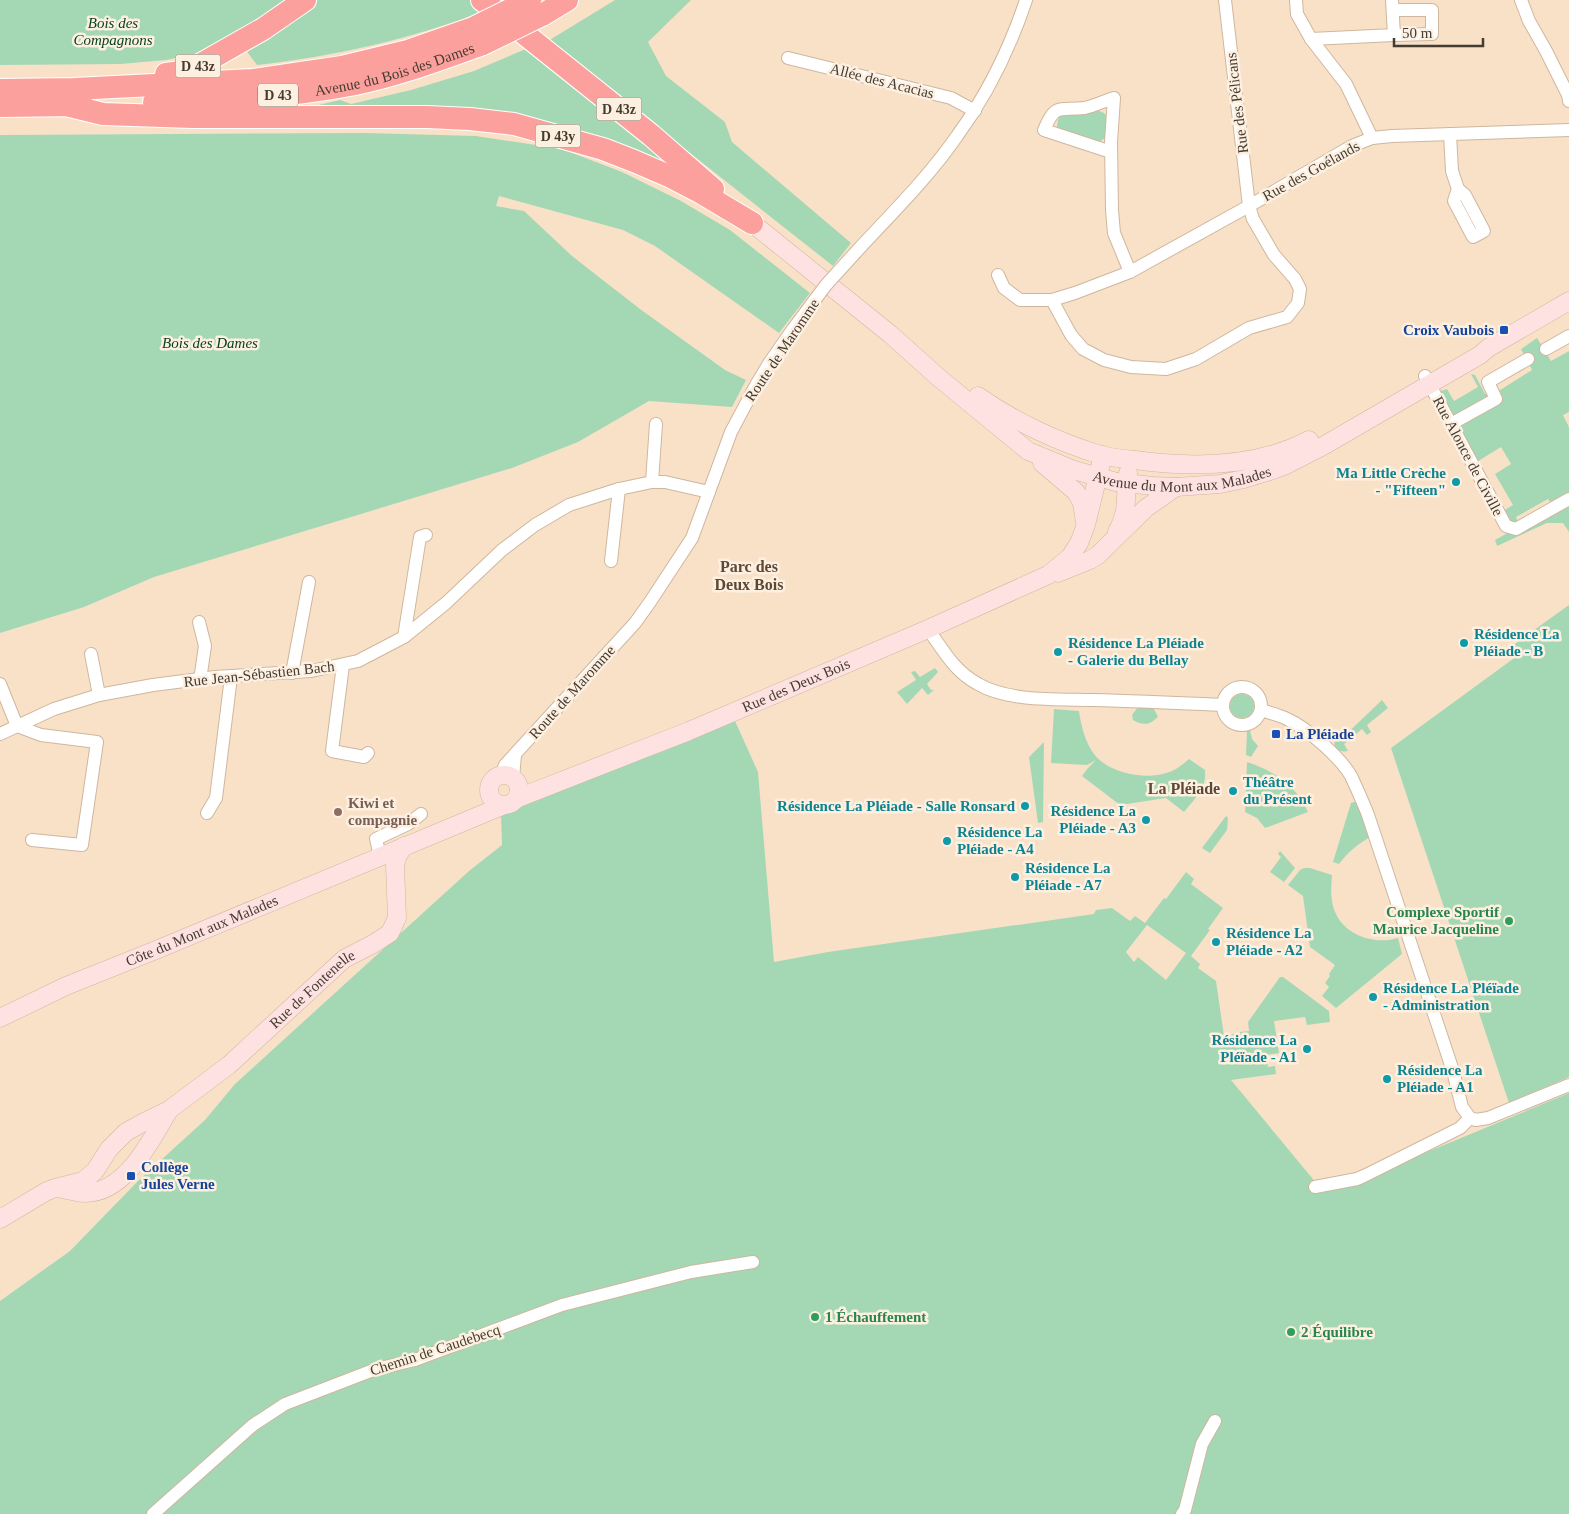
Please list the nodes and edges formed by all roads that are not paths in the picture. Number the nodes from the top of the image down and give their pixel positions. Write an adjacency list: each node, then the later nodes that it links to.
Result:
1 (305, 0): 14 (highway, D 43z)
2 (482, 0): 24 (highway, D 43z)
3 (567, 0): 9 (highway, Avenue du Bois des Dames / D 43)
4 (1026, 0): 17 (street, Route de Maromme)
5 (1225, 0): 23 (street, Rue des Pélicans)
6 (1296, 0): 11 (street)
7 (1521, 0): 15 (street)
8 (1393, 5): 10 (street); 10 (street)
9 (536, 7): 14 (highway, Avenue du Bois des Dames / D 43, bridge)
10 (1394, 35): 11 (street)
11 (1311, 39): 20 (street)
12 (788, 58): 17 (street, Allée des Acacias)
13 (0, 90): 14 (highway, Avenue du Bois des Dames / D 43)
14 (70, 97): 16 (highway, Avenue du Bois des Dames / D 43); 24 (highway, D 43y)
15 (1569, 101)
16 (0, 106)
17 (974, 111): 44 (street, Route de Maromme, bridge)
18 (1569, 130): 19 (street, Rue des Goélands)
19 (1450, 134): 20 (street, Rue des Goélands); 22 (street)
20 (1372, 138): 23 (street, Rue des Goélands)
21 (1111, 152): 21 (street); 25 (street)
22 (1458, 189)
23 (1249, 206): 25 (street, Rue des Goélands); 27 (street, Rue des Pélicans)
24 (752, 223): 29 (street, Avenue du Mont aux Malades / D 43y)
25 (1130, 272): 27 (street, Rue des Goélands)
26 (998, 275): 27 (street, Rue des Goélands)
27 (1052, 300)
28 (1569, 301): 33 (street, Avenue du Mont aux Malades)
29 (890, 334): 36 (street, Avenue du Mont aux Malades / D 43y); 37 (street, Avenue du Mont aux Malades)
30 (1569, 336): 31 (street)
31 (1546, 349)
32 (1528, 359): 35 (street)
33 (1429, 383): 35 (street, Rue Alonce de Civille); 38 (street, Avenue du Mont aux Malades); 42 (street, Avenue du Mont aux Malades / D 43y)
34 (656, 424): 40 (street)
35 (1452, 424): 45 (street, Rue Alonce de Civille)
36 (1028, 451): 39 (street, Avenue du Mont aux Malades / D 43y); 46 (street)
37 (1103, 456): 38 (street, Avenue du Mont aux Malades); 39 (street, Rue des Deux Bois)
38 (1131, 460): 41 (street, Rue des Deux Bois)
39 (1097, 478): 41 (street, Avenue du Mont aux Malades / D 43y); 46 (street, Rue des Deux Bois)
40 (652, 482): 43 (street, Rue Jean-Sébastien Bach); 44 (street, Rue Jean-Sébastien Bach)
41 (1126, 484): 42 (street, Avenue du Mont aux Malades / D 43y); 48 (street, Rue des Deux Bois)
42 (1176, 487): 48 (street, Rue des Deux Bois)
43 (619, 489): 49 (street); 54 (street, Rue Jean-Sébastien Bach)
44 (708, 492): 67 (street, Route de Maromme)
45 (1569, 499)
46 (1086, 525): 50 (street, Rue des Deux Bois)
47 (426, 535): 54 (street)
48 (1116, 537): 50 (street, Rue des Deux Bois)
49 (611, 561)
50 (1048, 574): 53 (street, Rue des Deux Bois)
51 (308, 582): 57 (street)
52 (199, 622): 59 (street)
53 (928, 629): 62 (street); 67 (street, Rue des Deux Bois)
54 (404, 637): 56 (street, Rue Jean-Sébastien Bach)
55 (91, 654): 61 (street)
56 (343, 665): 57 (street, Rue Jean-Sébastien Bach); 66 (street)
57 (292, 673): 58 (street, Rue Jean-Sébastien Bach)
58 (231, 677): 59 (street, Rue Jean-Sébastien Bach); 70 (street)
59 (200, 680): 61 (street, Rue Jean-Sébastien Bach)
60 (0, 684): 64 (street)
61 (100, 695): 64 (street, Rue Jean-Sébastien Bach)
62 (1223, 705): 63 (street); 63 (street)
63 (1261, 710): 79 (street)
64 (17, 726): 65 (street, Rue Jean-Sébastien Bach); 73 (street)
65 (0, 734)
66 (368, 753)
67 (513, 784): 68 (street); 69 (street)
68 (489, 792): 69 (street); 72 (street)
69 (502, 806): 72 (street)
70 (207, 813)
71 (422, 814): 75 (street)
72 (450, 826): 74 (street)
73 (32, 840)
74 (404, 846): 75 (street, Côte du Mont aux Malades); 78 (street, Rue de Fontenelle)
75 (380, 856): 76 (street, Côte du Mont aux Malades)
76 (0, 1018)
77 (1569, 1085): 79 (street)
78 (169, 1110): 80 (street, Rue de Fontenelle); 81 (street, Rue de Fontenelle)
79 (1470, 1118): 82 (street)
80 (131, 1130): 81 (street); 83 (street, Rue de Fontenelle)
81 (150, 1143): 83 (street, Rue de Fontenelle)
82 (1315, 1187)
83 (55, 1188): 84 (street, Rue de Fontenelle)
84 (0, 1219)
85 (753, 1262): 87 (street, Chemin de Caudebecq)
86 (1215, 1421): 88 (street)
87 (153, 1514)
88 (1182, 1514)

